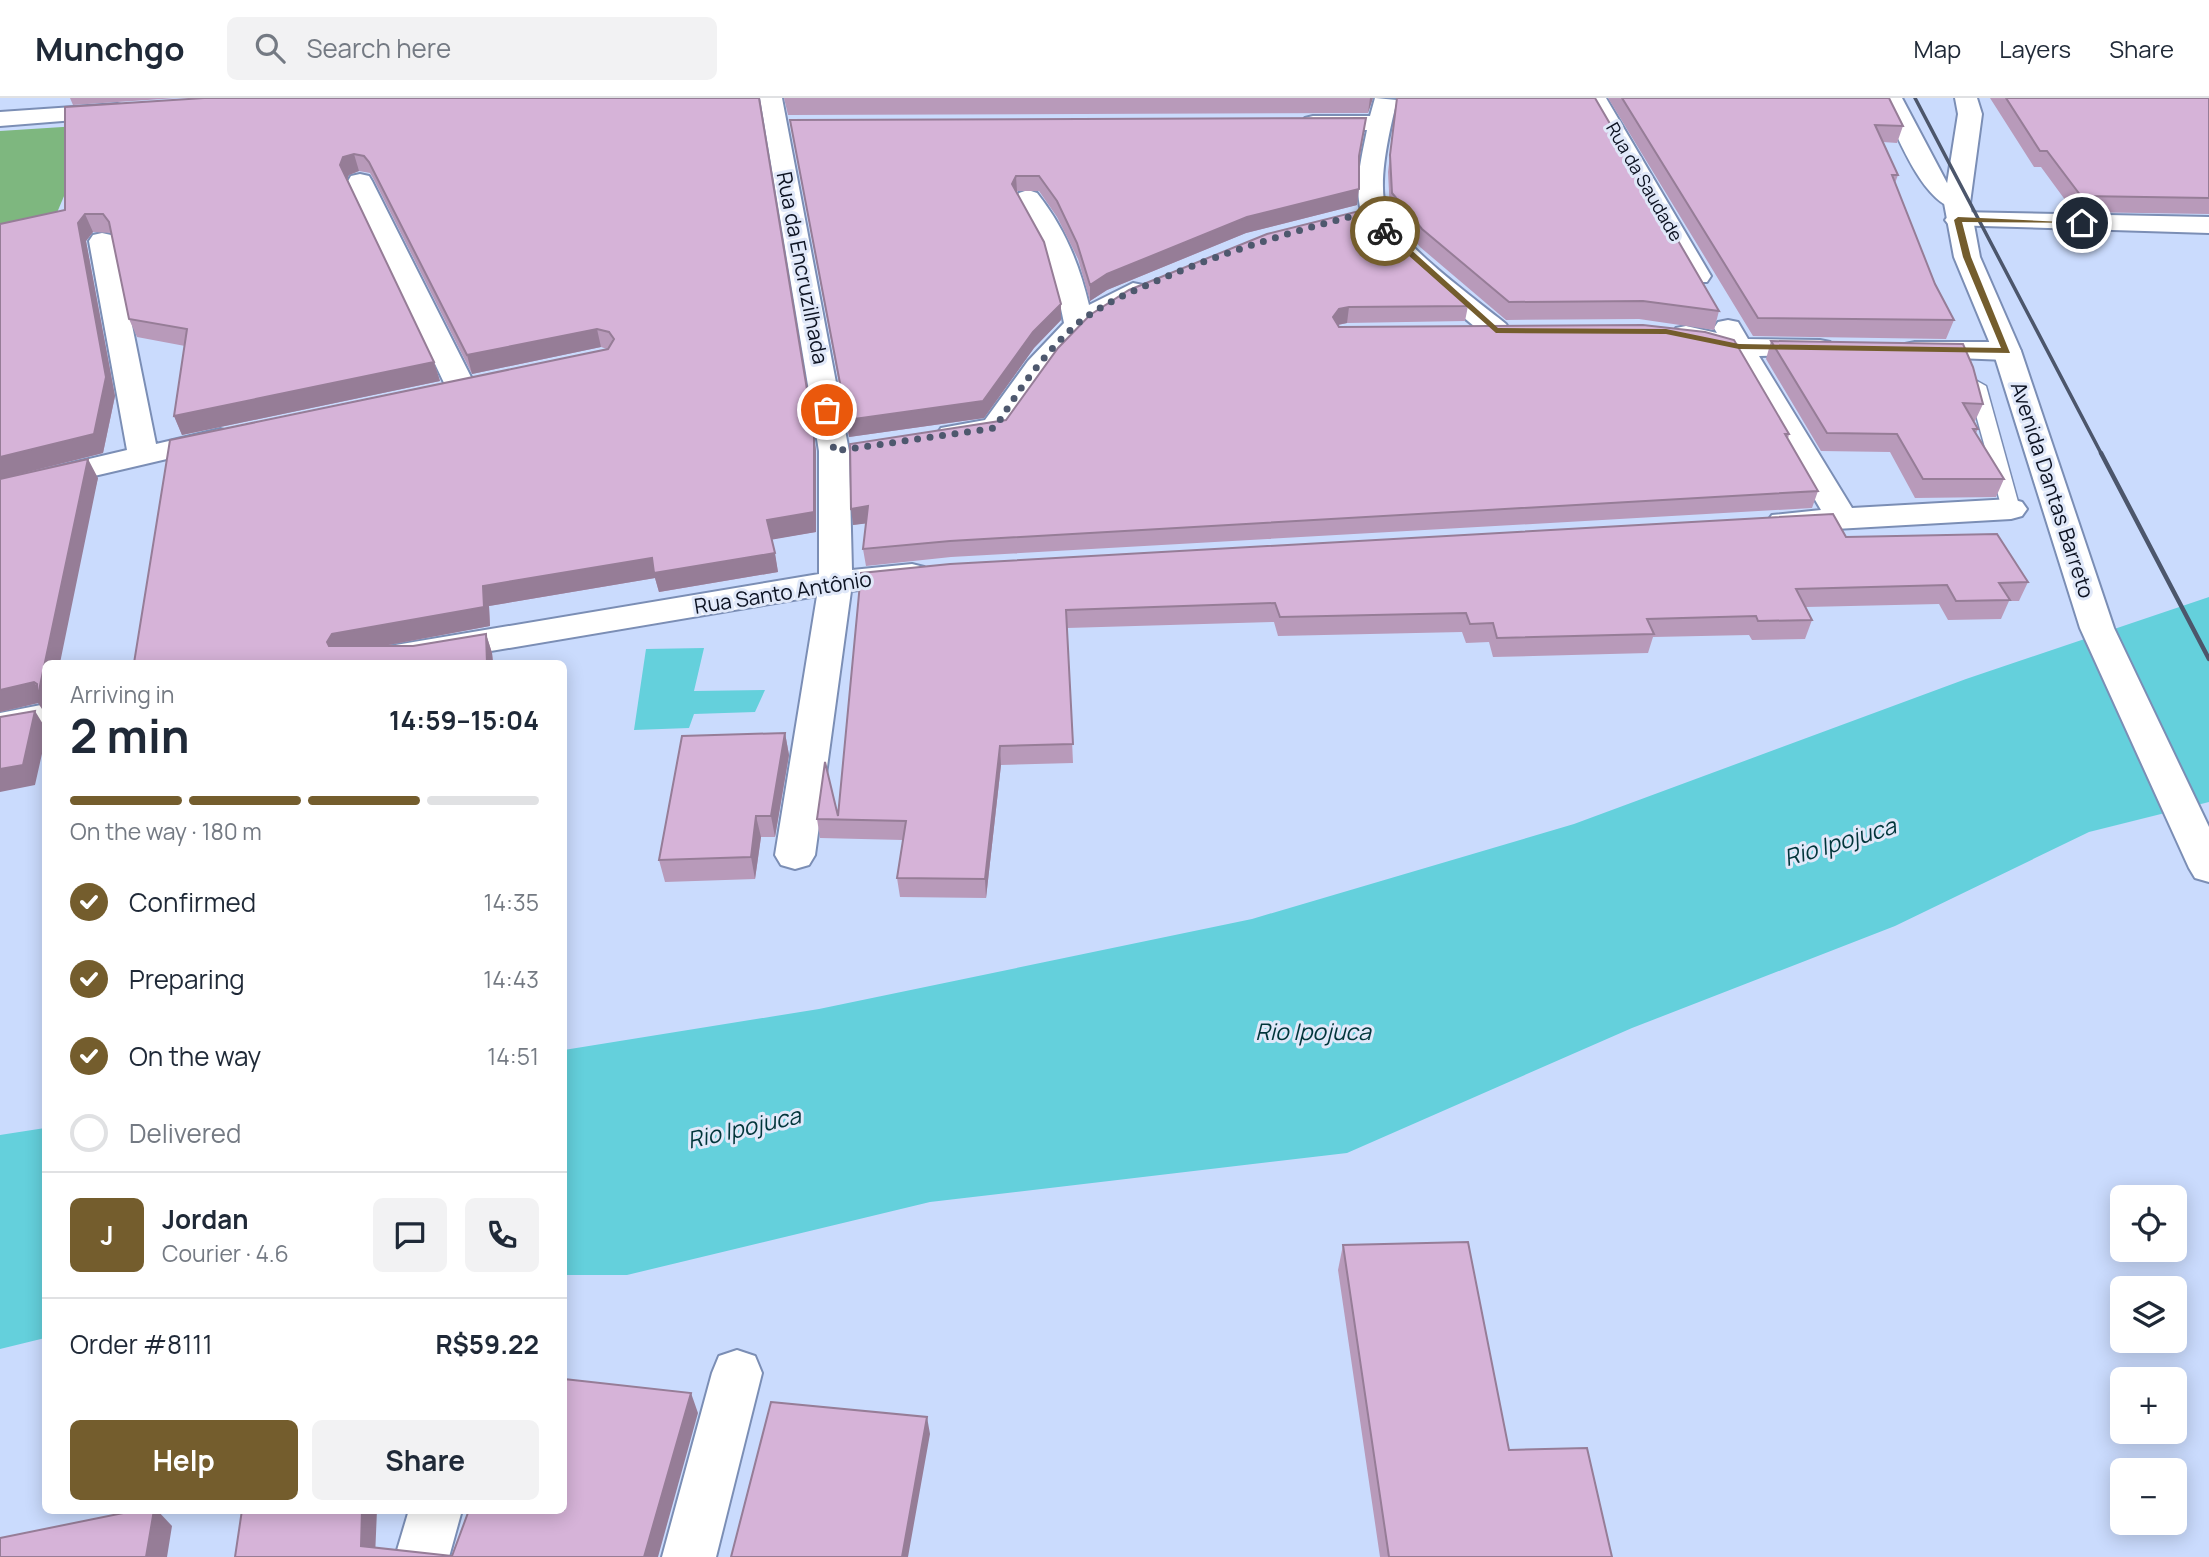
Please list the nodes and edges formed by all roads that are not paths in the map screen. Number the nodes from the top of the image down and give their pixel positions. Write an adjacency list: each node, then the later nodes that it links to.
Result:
1 (1385, 98): 9 (street)
2 (1595, 98): 19 (street, Rua da Saudade)
3 (1891, 98): 12 (street)
4 (1966, 98): 12 (street, Avenida Dantas Barreto)
5 (140, 110): 7 (street)
6 (783, 116): 33 (street, Rua da Encruzilhada)
7 (0, 119)
8 (1296, 123): 9 (street)
9 (1379, 123): 17 (street)
10 (360, 181): 24 (street)
11 (1028, 198): 16 (street)
12 (1957, 211): 13 (street); 22 (street, Avenida Dantas Barreto)
13 (2209, 225)
14 (102, 241): 27 (street)
15 (1155, 282): 16 (street)
16 (1078, 323): 26 (street)
17 (1456, 331)
18 (1666, 331): 19 (street)
19 (1739, 346): 20 (street); 30 (street, Rua da Saudade)
20 (1846, 348)
21 (1886, 349): 22 (street)
22 (2007, 351): 38 (street, Avenida Dantas Barreto)
23 (1977, 386): 29 (lane)
24 (461, 387)
25 (253, 431): 27 (street)
26 (928, 438)
27 (143, 456): 28 (street)
28 (0, 489)
29 (2011, 509): 30 (street)
30 (1842, 518): 31 (street)
31 (1746, 524)
32 (939, 571): 33 (street, Rua Santo Antônio)
33 (836, 582): 34 (street, Rua Santo Antônio); 37 (street, Rua da Encruzilhada)
34 (373, 660)
35 (42, 717): 36 (street)
36 (0, 725)
37 (795, 855)
38 (2209, 868)
39 (737, 1373): 42 (street)
40 (435, 1514): 41 (street)
41 (422, 1557)
42 (689, 1557)

